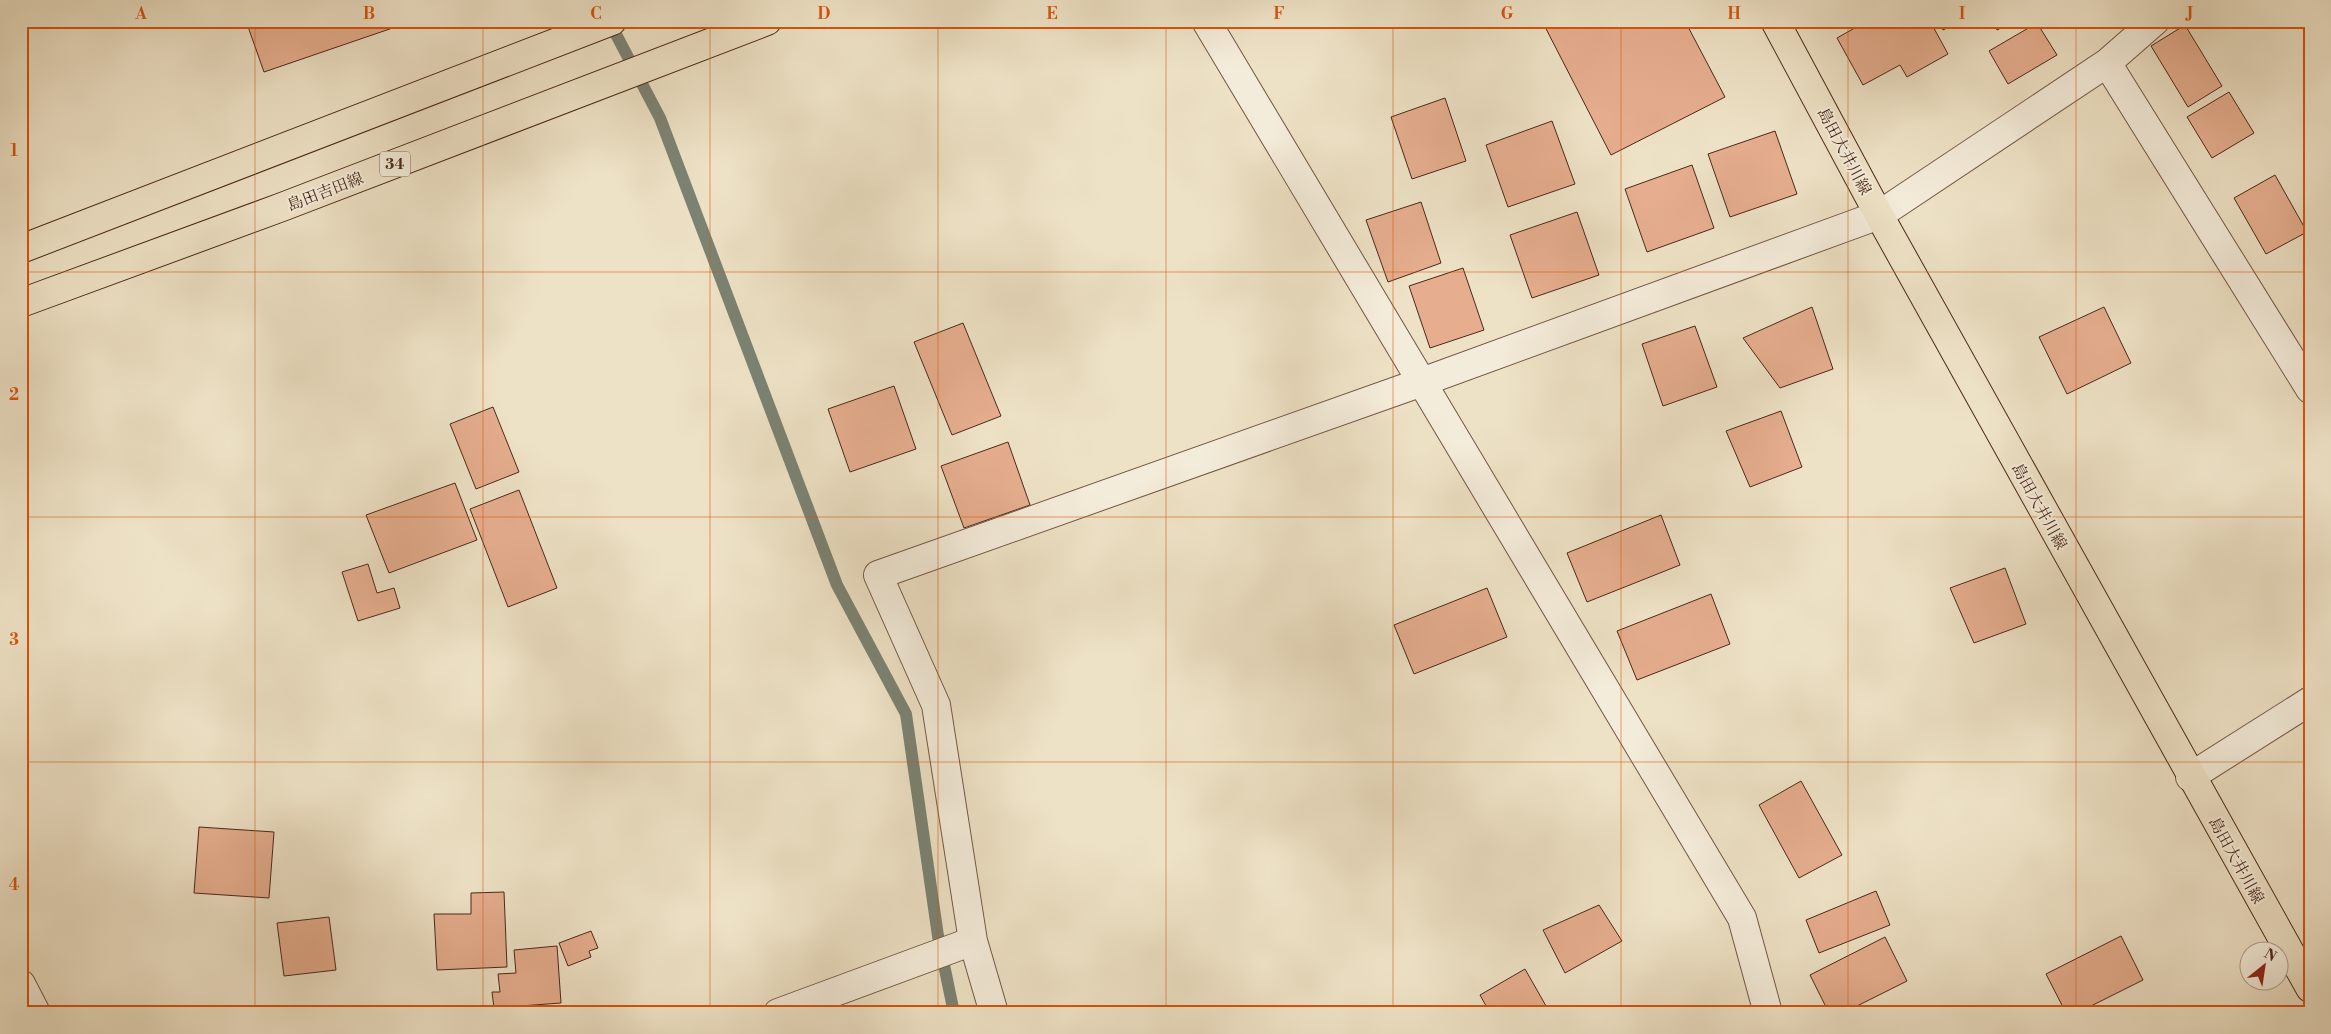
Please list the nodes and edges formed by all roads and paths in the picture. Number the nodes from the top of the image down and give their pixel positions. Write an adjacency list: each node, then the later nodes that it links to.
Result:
1 (612, 21): 8 (main road)
2 (767, 21): 9 (main road, 島田吉田線 / 34)
3 (1206, 21): 10 (street)
4 (1775, 21): 7 (main road, 島田大井川線)
5 (2156, 21): 6 (street)
6 (2107, 63): 7 (street); 11 (street)
7 (1879, 215): 10 (street); 13 (main road, 島田大井川線)
8 (21, 249)
9 (21, 303)
10 (1422, 382): 14 (street); 20 (street)
11 (2310, 389)
12 (2310, 701): 13 (street)
13 (2190, 776): 16 (main road, 島田大井川線)
14 (973, 941): 18 (street); 19 (street)
15 (21, 984): 17 (street)
16 (2310, 988)
17 (36, 1013)
18 (778, 1013)
19 (994, 1013)
20 (1768, 1013)

